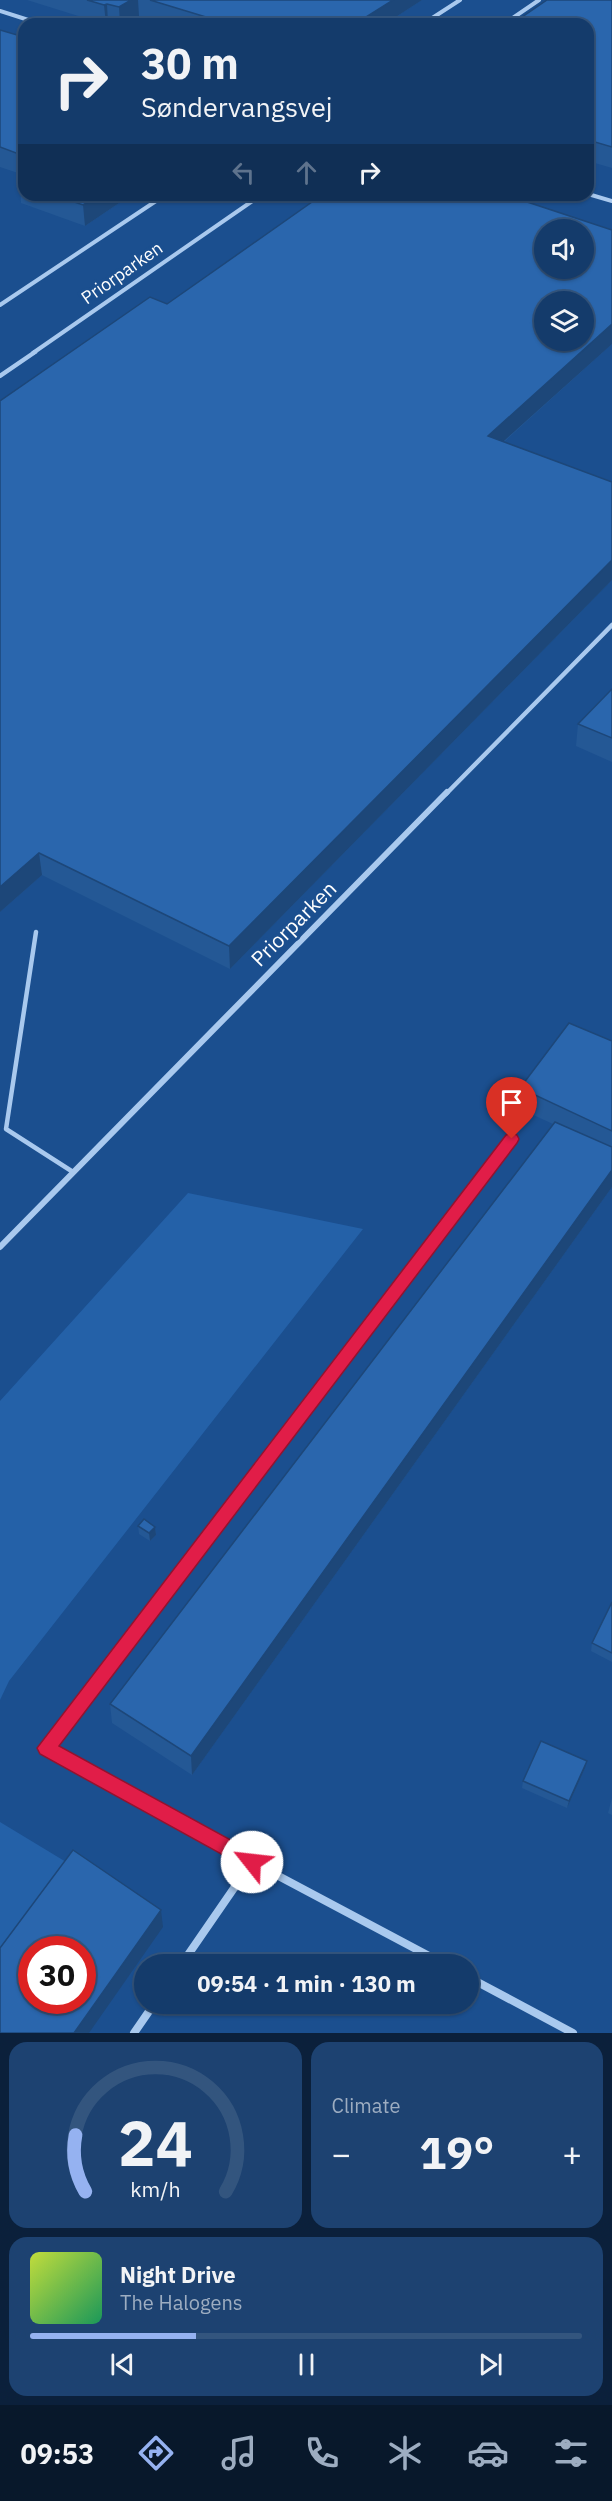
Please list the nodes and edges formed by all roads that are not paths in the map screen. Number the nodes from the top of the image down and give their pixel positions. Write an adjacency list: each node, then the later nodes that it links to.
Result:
1 (460, 0): 5 (street)
2 (539, 0): 6 (street)
3 (0, 11): 4 (street)
4 (22, 18)
5 (432, 18)
6 (513, 18)
7 (594, 196): 10 (street)
8 (156, 201): 11 (street, Priorparken)
9 (252, 201): 12 (street, Priorparken)
10 (612, 201)
11 (0, 305)
12 (0, 376)
13 (612, 625): 16 (street, Priorparken)
14 (36, 932): 16 (lane)
15 (512, 1139): 18 (street)
16 (73, 1172): 17 (street, Priorparken)
17 (0, 1247)
18 (252, 1862): 19 (street); 20 (street)
19 (189, 1954)
20 (425, 1954)
21 (479, 1983): 24 (street)
22 (147, 2014): 23 (street)
23 (134, 2033)
24 (573, 2033)

